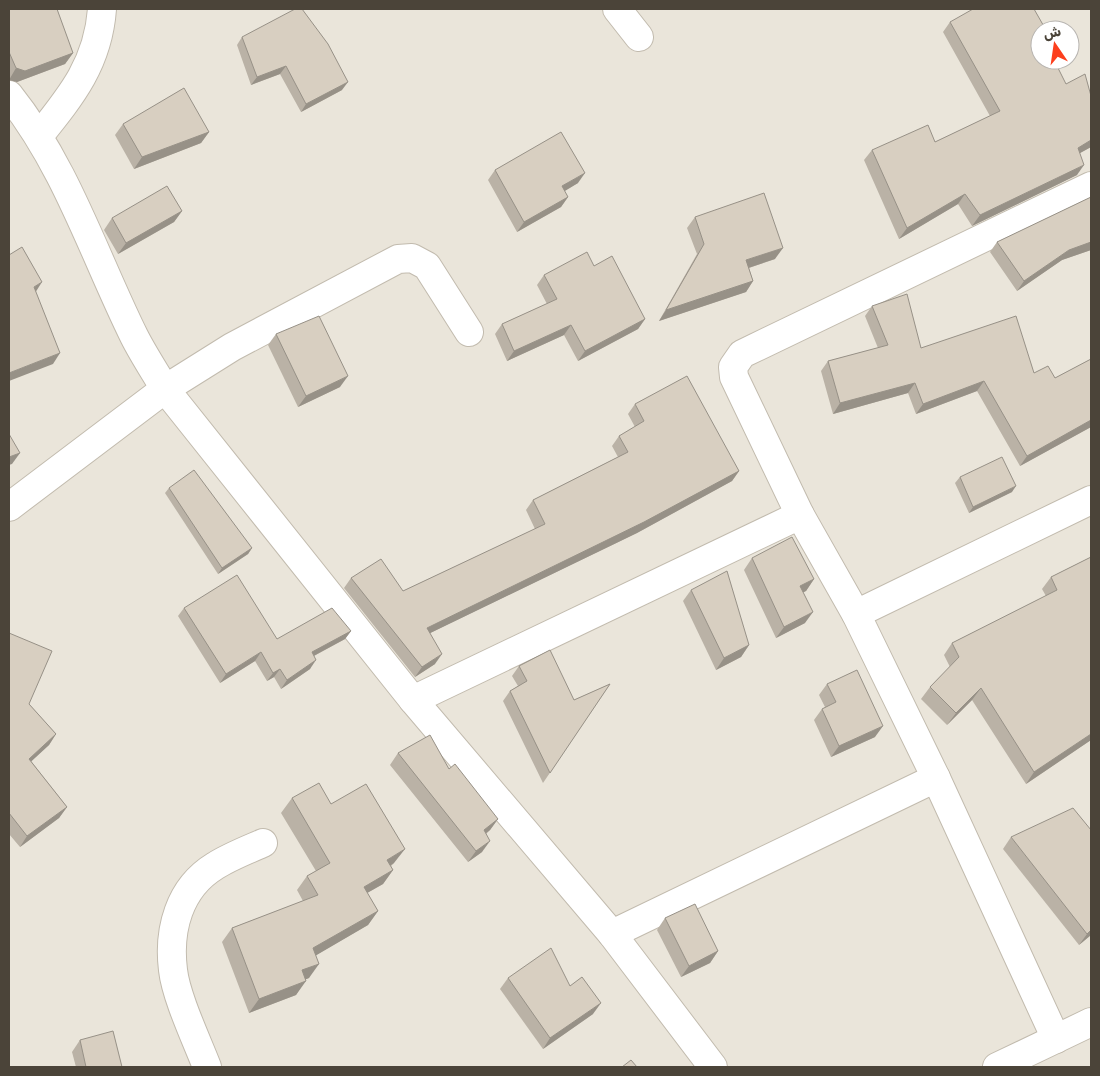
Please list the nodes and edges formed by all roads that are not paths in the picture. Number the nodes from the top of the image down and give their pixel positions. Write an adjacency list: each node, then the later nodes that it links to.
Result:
1 (102, 9): 5 (street)
2 (617, 9): 3 (street)
3 (639, 38)
4 (9, 95): 5 (street)
5 (39, 136): 8 (street)
6 (1091, 186): 11 (street)
7 (469, 332): 8 (street)
8 (165, 389): 10 (street); 13 (street)
9 (1091, 500): 12 (street)
10 (9, 507)
11 (800, 515): 12 (street); 13 (street)
12 (856, 614): 14 (street)
13 (412, 700): 16 (street)
14 (936, 778): 16 (street); 18 (street)
15 (263, 842): 19 (street)
16 (612, 934): 20 (street)
17 (1091, 1022): 18 (street)
18 (1056, 1039): 21 (street)
19 (207, 1067)
20 (713, 1067)
21 (997, 1067)

